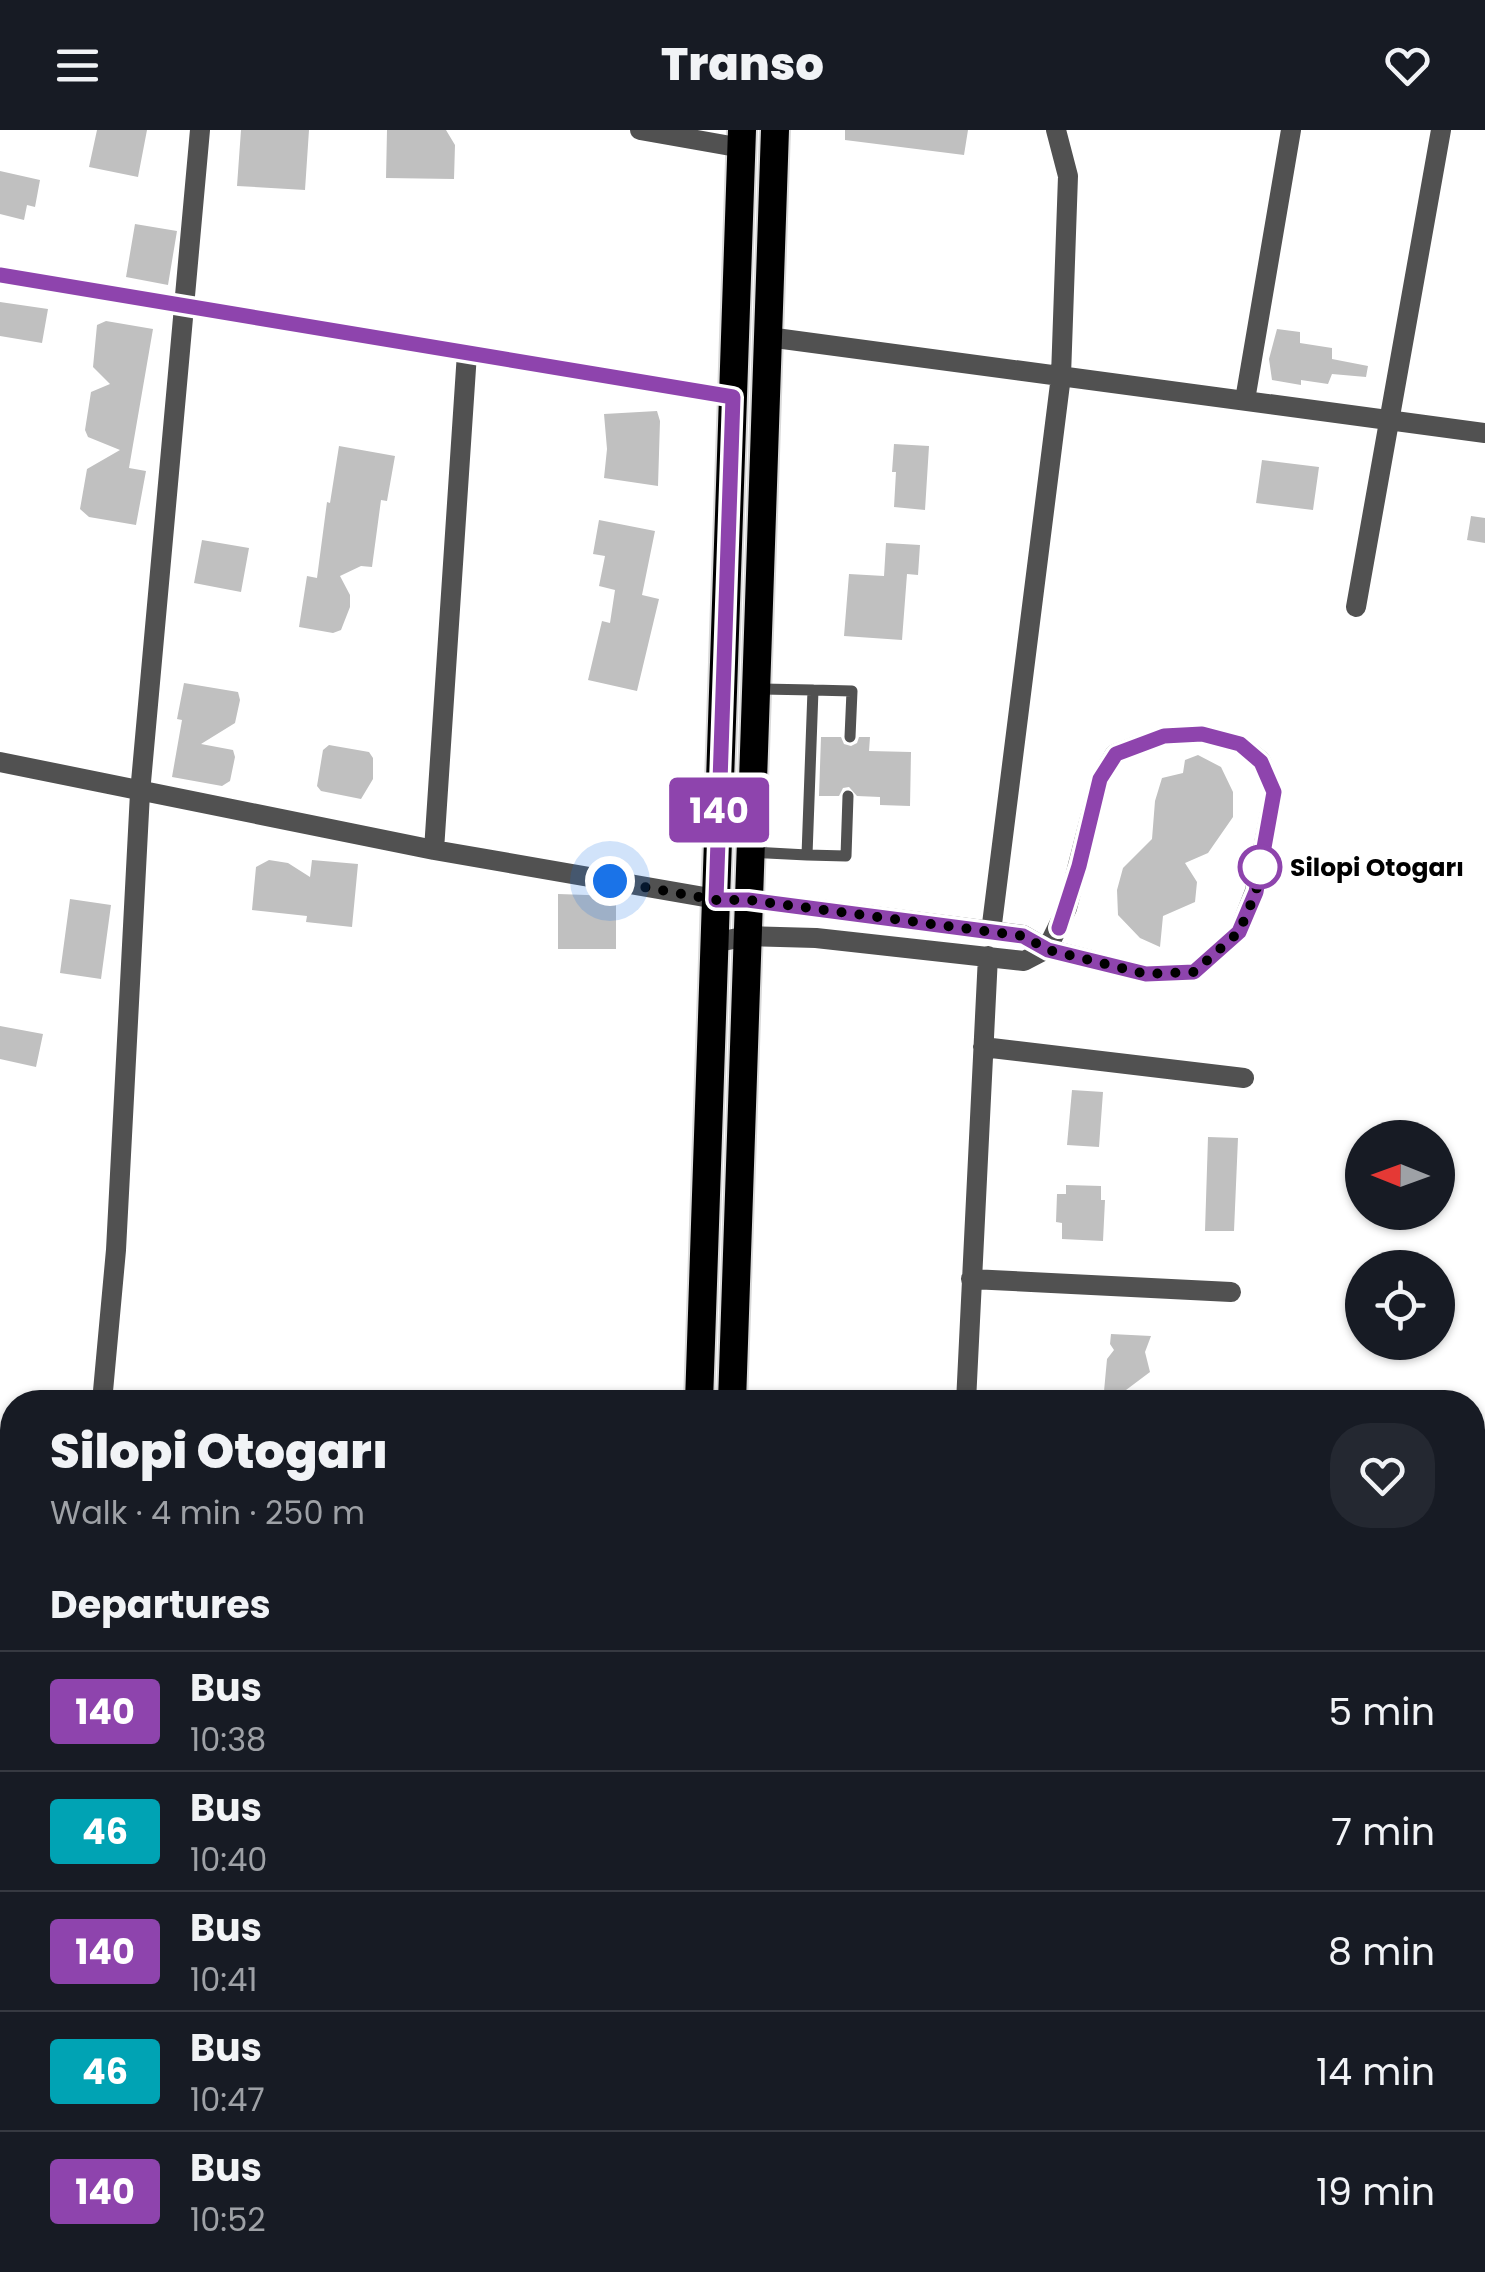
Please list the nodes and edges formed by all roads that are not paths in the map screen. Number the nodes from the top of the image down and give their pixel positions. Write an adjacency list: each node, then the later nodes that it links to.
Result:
1 (200, 130): 9 (street)
2 (640, 130): 7 (street)
3 (775, 130): 10 (highway)
4 (1056, 130): 12 (street)
5 (1291, 130): 14 (street)
6 (1441, 130): 15 (street)
7 (742, 139): 13 (highway)
8 (0, 275): 9 (street)
9 (186, 306): 11 (street); 22 (street)
10 (768, 338): 12 (street); 18 (highway)
11 (467, 353): 13 (street); 24 (street)
12 (1061, 376): 14 (street); 29 (street)
13 (733, 397): 27 (highway)
14 (1244, 400): 15 (street)
15 (1389, 421): 16 (street); 17 (street)
16 (1485, 433)
17 (1356, 607)
18 (755, 688): 19 (lane); 25 (highway)
19 (813, 690): 20 (lane); 26 (lane)
20 (850, 736)
21 (0, 762): 22 (street)
22 (140, 793): 24 (street); 38 (street)
23 (848, 796): 26 (lane)
24 (434, 850): 27 (street)
25 (750, 852): 26 (lane); 28 (highway)
26 (807, 854)
27 (716, 900): 28 (street); 31 (highway)
28 (748, 900): 29 (street); 30 (highway)
29 (990, 932): 32 (street)
30 (747, 936): 31 (street); 33 (street); 40 (highway)
31 (714, 942): 39 (highway)
32 (1048, 950): 32 (street); 33 (street)
33 (988, 956): 34 (street)
34 (983, 1047): 35 (street); 36 (street)
35 (1244, 1078)
36 (971, 1278): 37 (street); 41 (street)
37 (1231, 1292)
38 (103, 1390)
39 (699, 1390)
40 (732, 1390)
41 (966, 1390)

